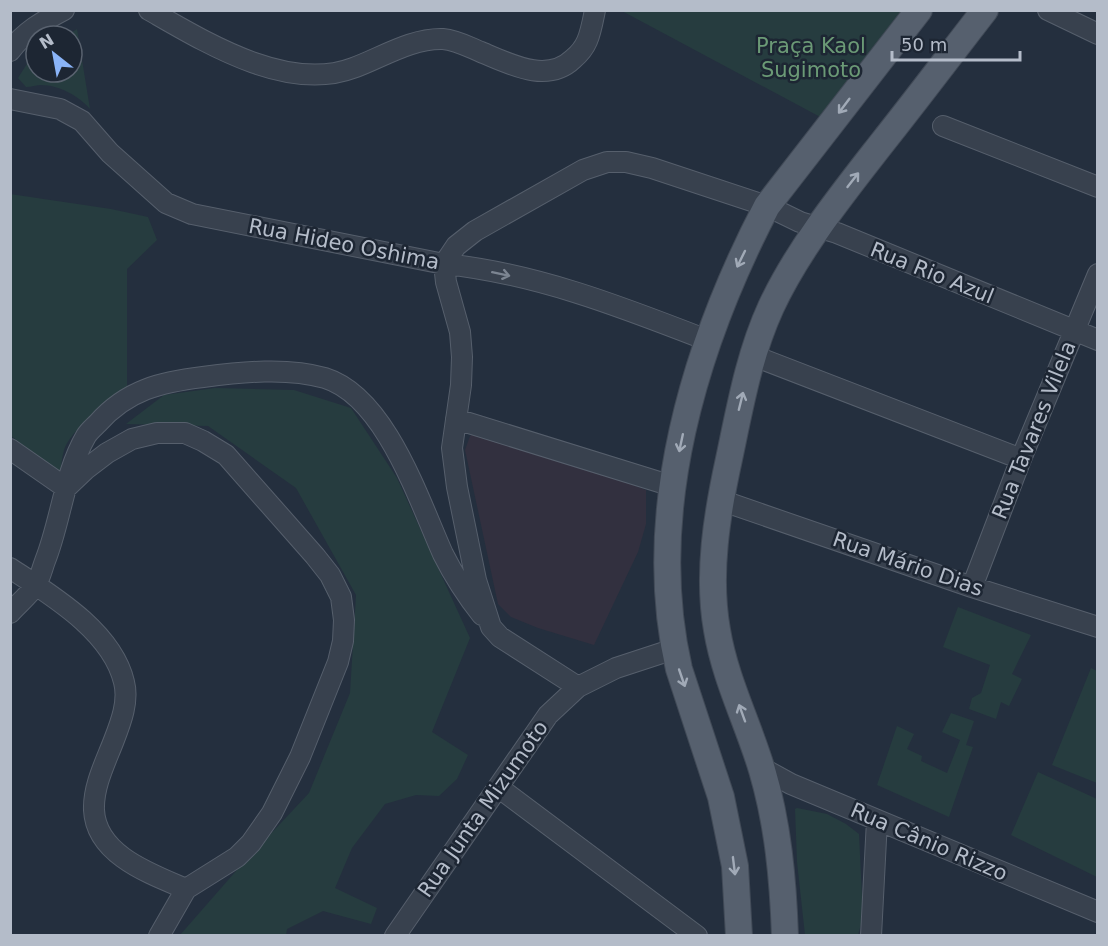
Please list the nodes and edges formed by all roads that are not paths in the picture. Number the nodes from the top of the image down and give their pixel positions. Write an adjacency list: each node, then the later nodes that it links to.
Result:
1 (64, 10): 8 (street)
2 (149, 10): 3 (street)
3 (595, 10)
4 (919, 10): 12 (main road, one-way to 12)
5 (985, 10): 13 (main road, one-way to 5)
6 (1048, 10): 7 (street)
7 (1098, 34)
8 (10, 51)
9 (10, 99): 14 (street, Rua Hideo Oshima)
10 (943, 126): 11 (street)
11 (1098, 187)
12 (767, 206): 13 (street, Rua Rio Azul); 14 (street, Rua Rio Azul); 17 (main road, one-way to 17)
13 (820, 228): 16 (street, Rua Rio Azul); 19 (main road)
14 (444, 264): 17 (street, Rua Hideo Oshima, one-way to 17); 20 (street)
15 (1098, 274): 16 (street, Rua Tavares Vilela)
16 (1075, 331): 18 (street, Rua Rio Azul); 22 (street, Rua Tavares Vilela)
17 (707, 340): 23 (main road, one-way to 23)
18 (1098, 340)
19 (754, 356): 22 (street); 25 (main road, one-way to 19)
20 (456, 419): 23 (street); 31 (street)
21 (10, 449): 24 (street)
22 (1021, 459): 28 (street, Rua Tavares Vilela)
23 (672, 486): 32 (main road)
24 (66, 488): 27 (street); 31 (street); 37 (street)
25 (720, 500): 28 (street, Rua Mário Dias); 34 (main road, one-way to 25)
26 (10, 568): 27 (street)
27 (36, 585): 29 (street); 37 (street)
28 (972, 587): 30 (street, Rua Mário Dias)
29 (10, 613)
30 (1097, 625)
31 (491, 627): 33 (street)
32 (674, 649): 33 (street, Rua Junta Mizumoto); 42 (main road, one-way to 42)
33 (578, 687): 35 (street, Rua Junta Mizumoto)
34 (762, 768): 36 (street, Rua Cânio Rizzo); 43 (main road)
35 (498, 787): 40 (street, Rua Junta Mizumoto); 41 (street)
36 (877, 820): 38 (street, Rua Cânio Rizzo); 44 (street)
37 (186, 889): 39 (street)
38 (1098, 912)
39 (159, 936)
40 (395, 936)
41 (697, 936)
42 (739, 936)
43 (785, 936)
44 (870, 936)

